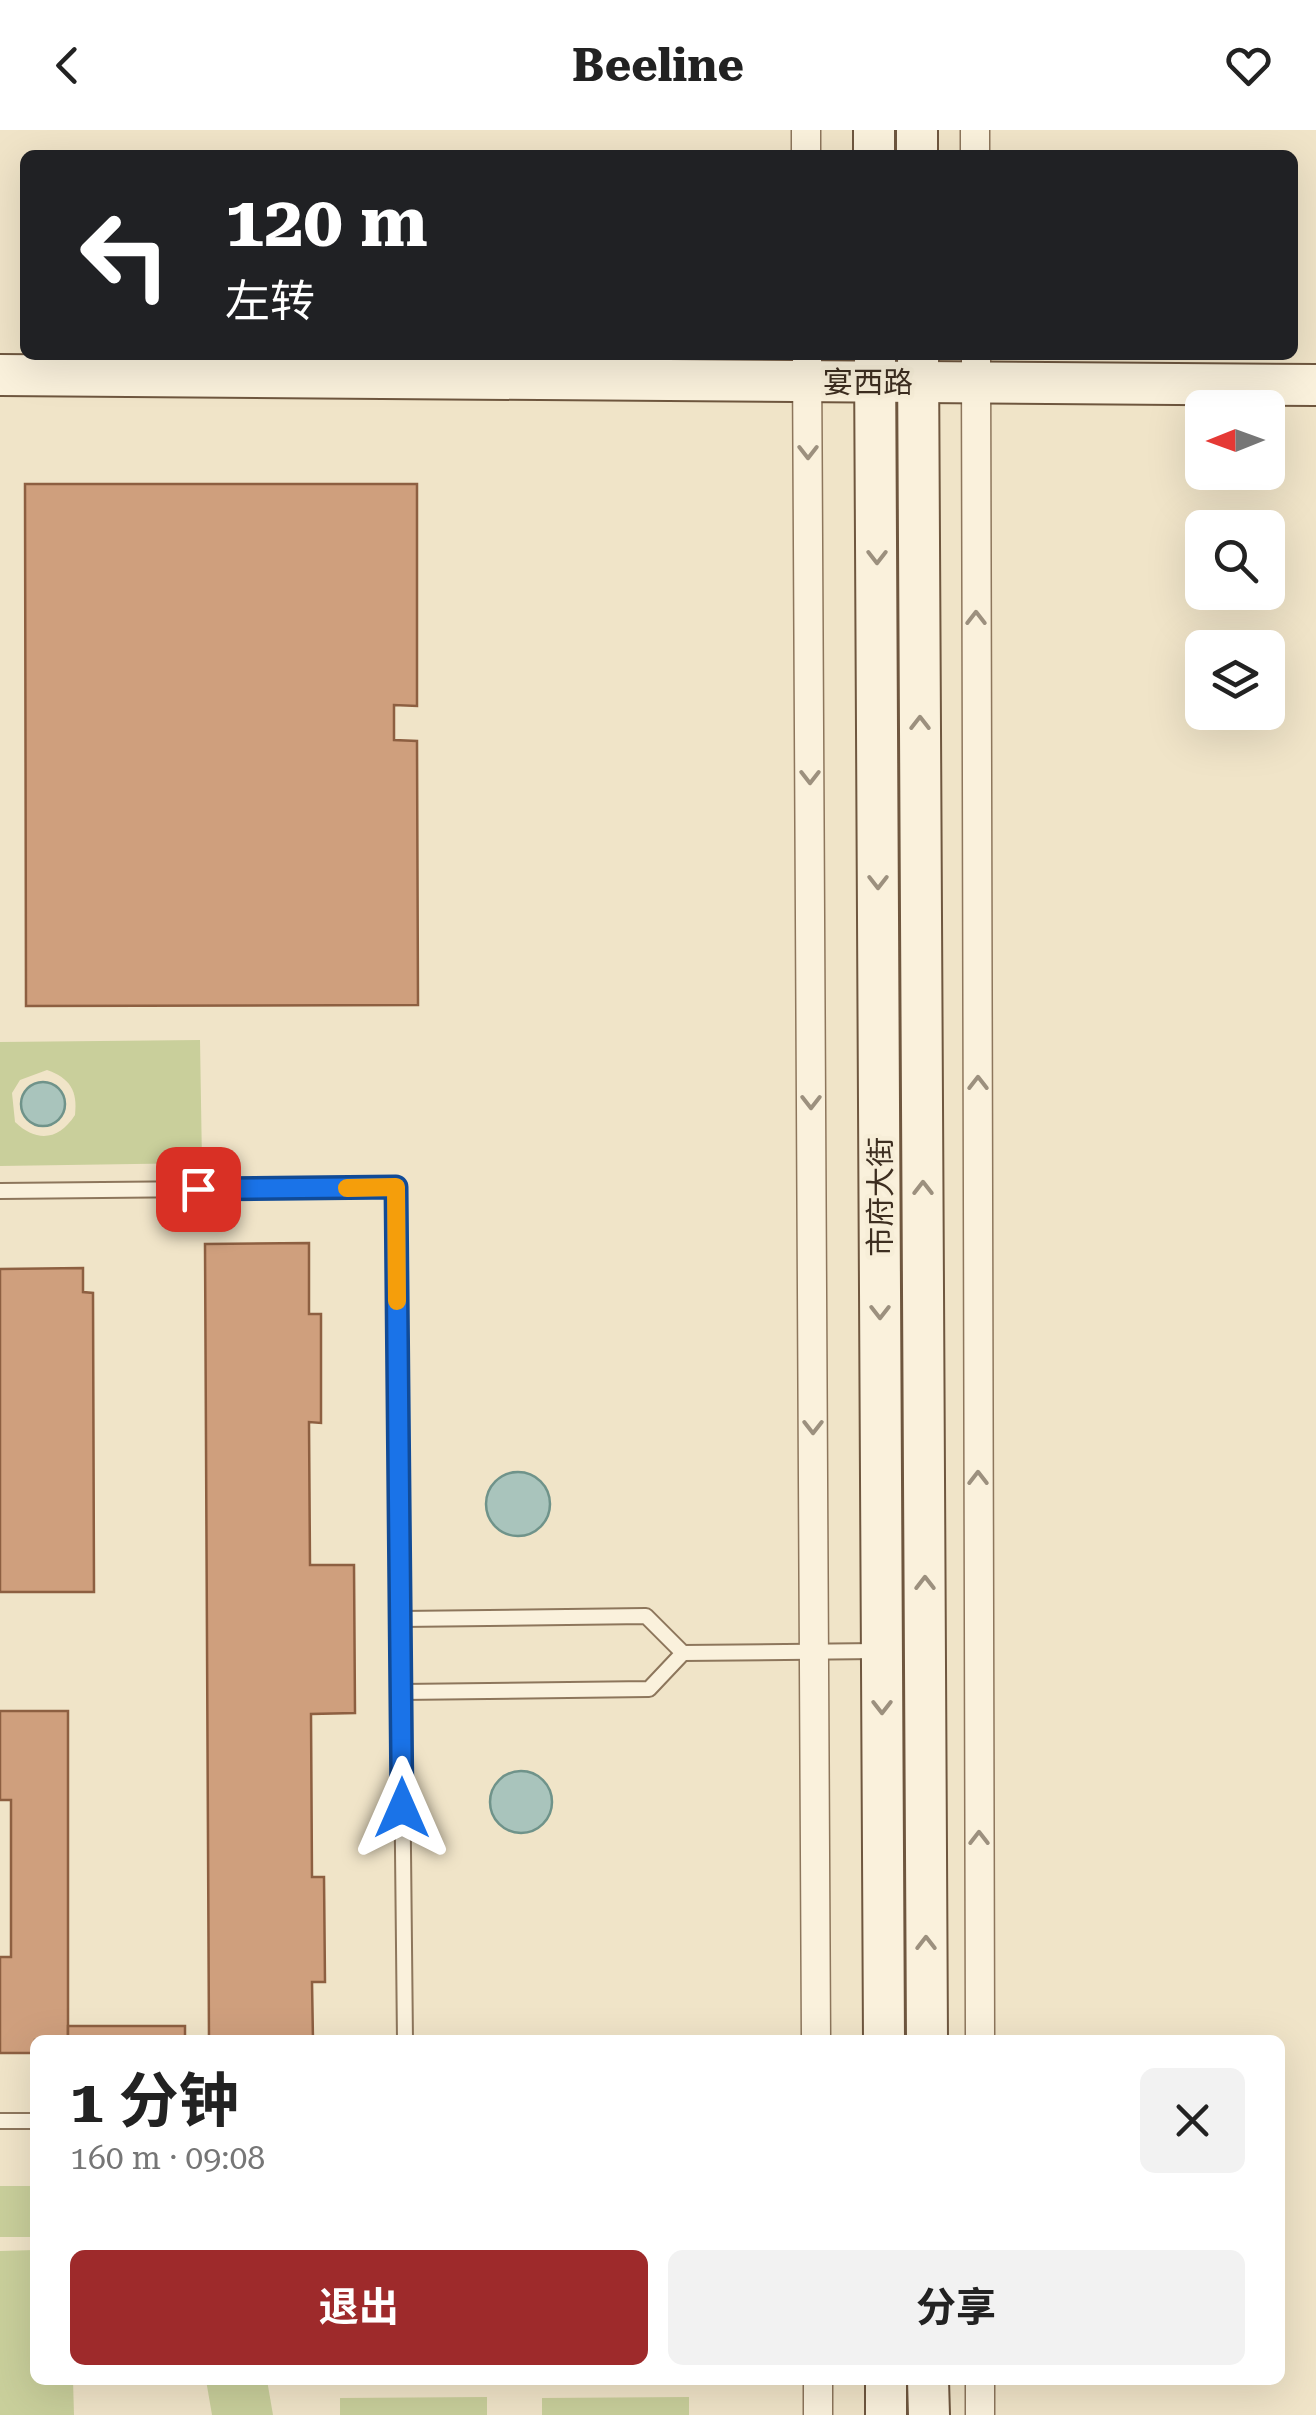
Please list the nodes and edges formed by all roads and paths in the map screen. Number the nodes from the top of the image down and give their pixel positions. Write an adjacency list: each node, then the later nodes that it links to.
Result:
1 (807, 368): 2 (main road, 宴西路); 5 (main road, 宴西路); 13 (street, one-way to 13)
2 (876, 368): 3 (main road, 宴西路); 9 (main road, 市府大街, one-way to 9)
3 (918, 369): 4 (main road, 宴西路); 15 (main road, 市府大街, one-way to 3)
4 (976, 369): 6 (main road, 宴西路); 16 (street, one-way to 4)
5 (0, 375)
6 (1316, 385)
7 (0, 1191): 8 (lane)
8 (401, 1619): 10 (lane); 11 (lane)
9 (882, 1651): 10 (lane); 14 (main road, 市府大街, one-way to 14)
10 (683, 1653): 11 (lane)
11 (402, 1692): 12 (lane)
12 (405, 2035)
13 (816, 2035)
14 (884, 2035)
15 (927, 2035)
16 (980, 2035)
17 (30, 2120): 18 (lane)
18 (0, 2121)
19 (818, 2385): 23 (street)
20 (886, 2385): 24 (main road)
21 (928, 2385): 25 (main road)
22 (980, 2385): 26 (street)
23 (818, 2415)
24 (886, 2415)
25 (929, 2415)
26 (980, 2415)

